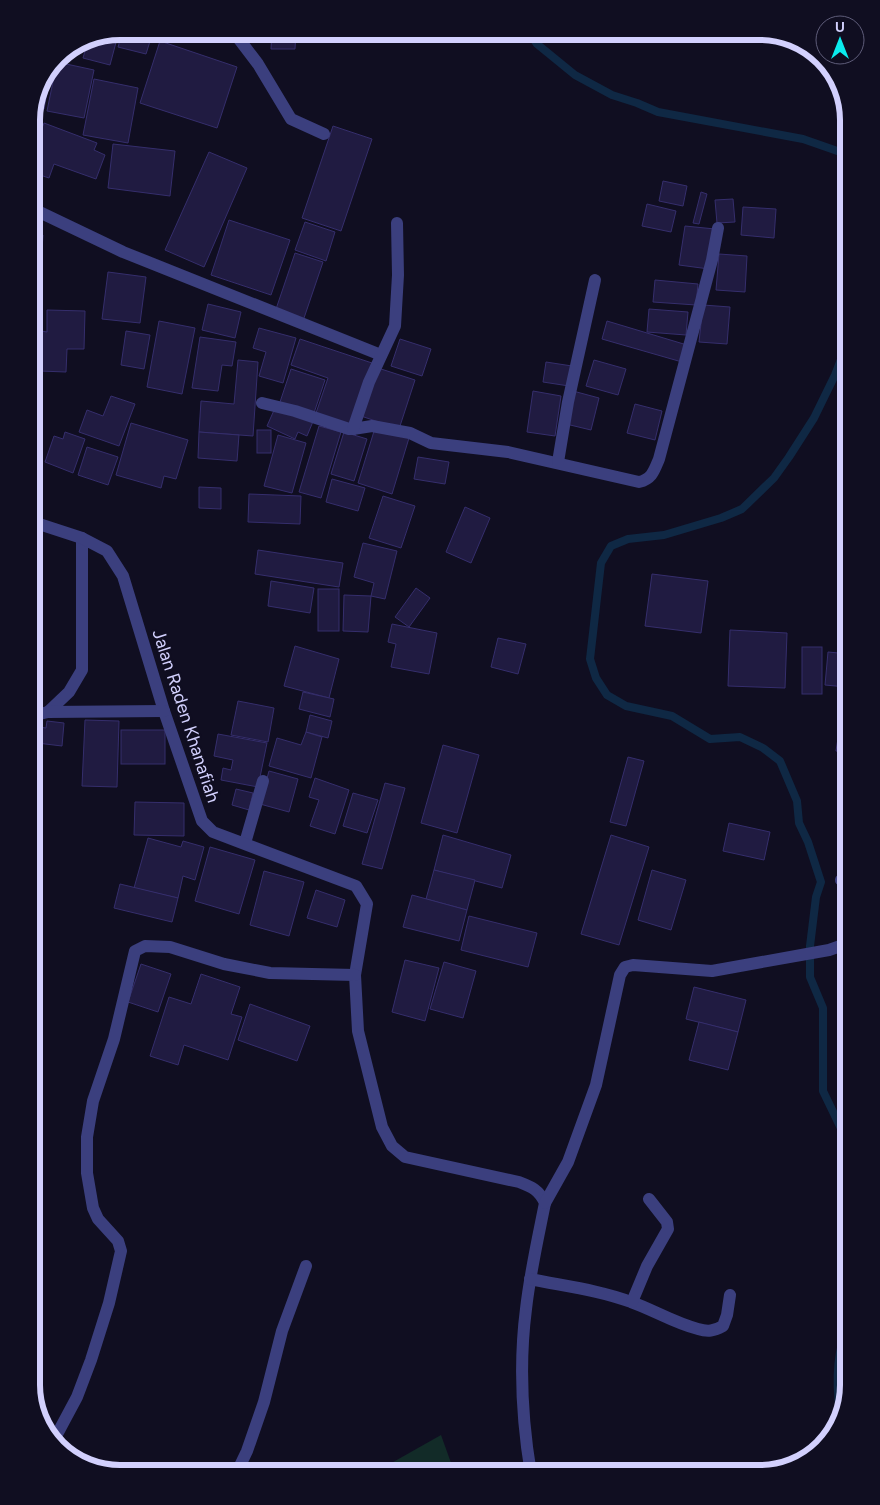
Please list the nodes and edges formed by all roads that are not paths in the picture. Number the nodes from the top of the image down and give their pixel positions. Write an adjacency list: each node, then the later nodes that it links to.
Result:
1 (240, 40): 2 (street)
2 (324, 134)
3 (40, 212): 7 (street)
4 (397, 223): 7 (street)
5 (718, 228): 10 (street)
6 (595, 280): 10 (street)
7 (381, 356): 9 (street)
8 (262, 403): 9 (street)
9 (353, 429): 10 (street)
10 (558, 462)
11 (40, 523): 12 (street, Jalan Raden Khanafiah)
12 (82, 538): 13 (street, Jalan Raden Khanafiah); 14 (street)
13 (164, 711): 14 (street); 17 (street, Jalan Raden Khanafiah)
14 (48, 712): 15 (street)
15 (40, 714)
16 (263, 781): 17 (street)
17 (245, 843): 19 (street, Jalan Raden Khanafiah)
18 (840, 946): 21 (street)
19 (355, 975): 21 (street, Jalan Raden Khanafiah); 26 (street)
20 (650, 1199): 25 (street)
21 (545, 1203): 23 (street)
22 (306, 1266): 27 (street)
23 (530, 1279): 25 (street); 28 (street)
24 (730, 1295): 25 (street)
25 (632, 1302)
26 (57, 1434)
27 (240, 1465)
28 (530, 1465)

